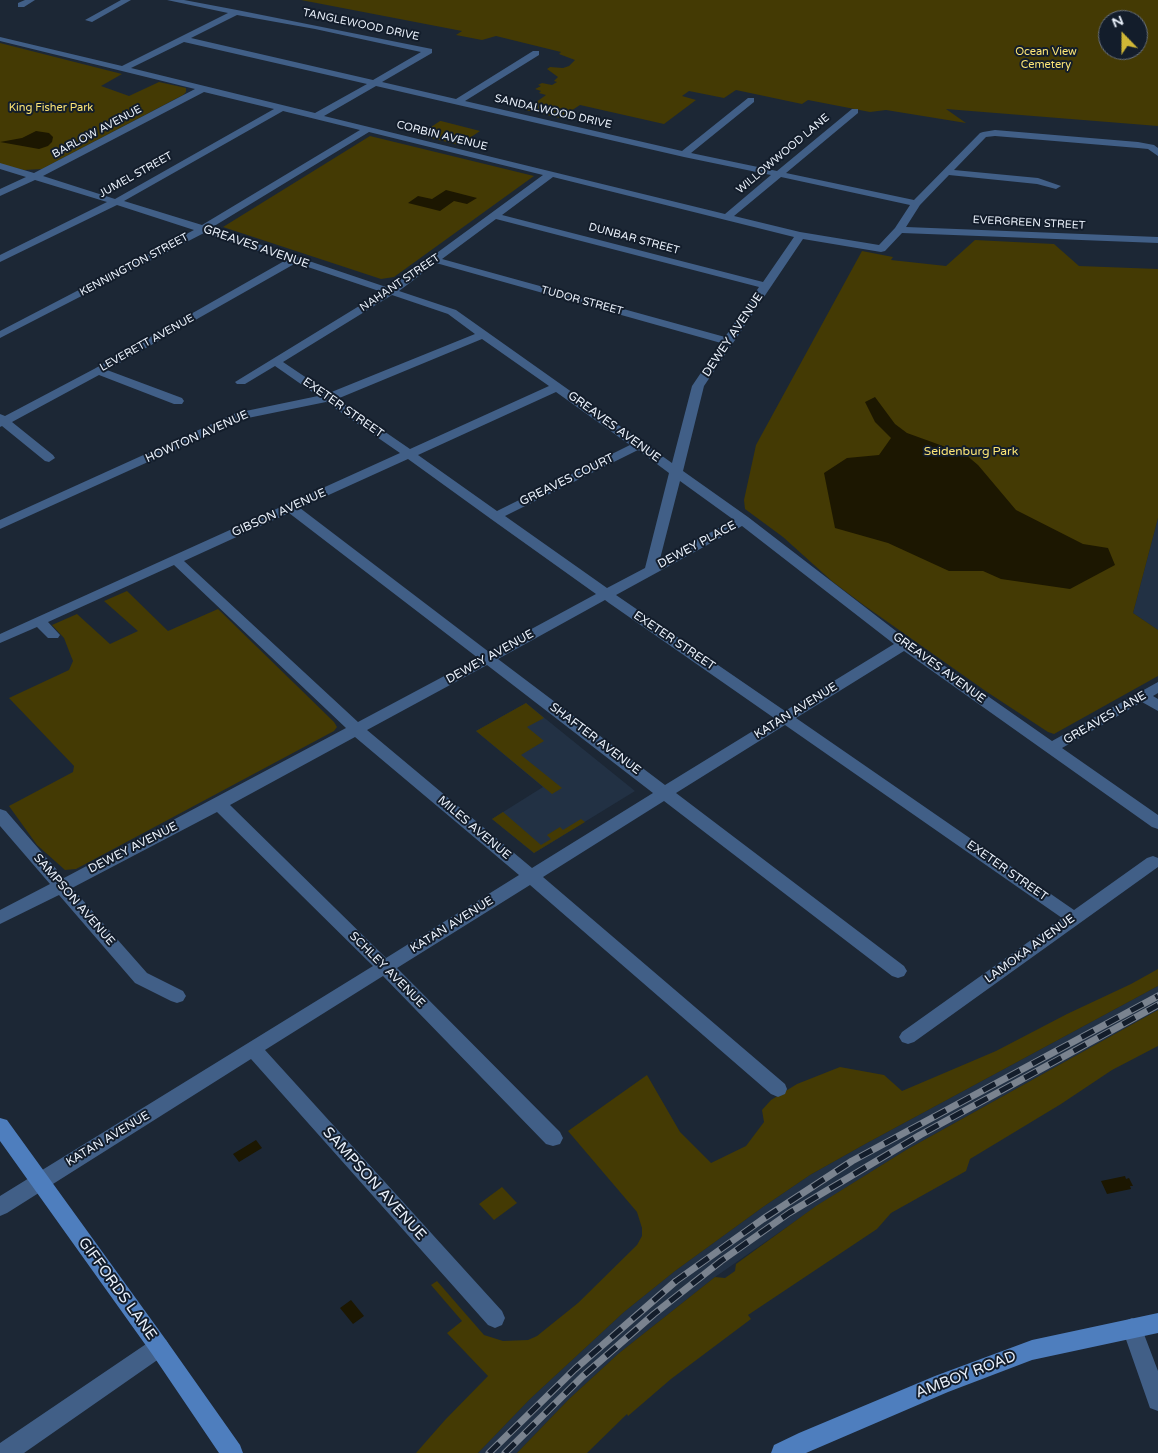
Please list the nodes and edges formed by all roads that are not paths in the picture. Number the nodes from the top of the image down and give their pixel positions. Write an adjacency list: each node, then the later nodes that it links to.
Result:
1 (31, 0): 4 (street)
2 (128, 0): 6 (street)
3 (171, 0): 5 (street, TANGLEWOOD DRIVE)
4 (21, 5)
5 (238, 12): 8 (street); 11 (street, TANGLEWOOD DRIVE)
6 (89, 20)
7 (0, 39): 10 (street, CORBIN AVENUE)
8 (184, 39): 10 (street); 11 (street, SANDALWOOD DRIVE)
9 (536, 53): 14 (street)
10 (123, 69): 12 (street, CORBIN AVENUE)
11 (375, 82): 14 (street, SANDALWOOD DRIVE); 17 (street)
12 (204, 89): 15 (street, CORBIN AVENUE); 25 (street, BARLOW AVENUE)
13 (751, 100): 20 (street)
14 (459, 101): 20 (street, SANDALWOOD DRIVE)
15 (282, 108): 17 (street, CORBIN AVENUE); 28 (street, JUMEL STREET)
16 (855, 110): 24 (street, WILLOWWOOD LANE)
17 (317, 116): 18 (street, CORBIN AVENUE)
18 (368, 130): 23 (street, CORBIN AVENUE); 32 (street, KENNINGTON STREET)
19 (1158, 153): 22 (street)
20 (684, 154): 24 (street, SANDALWOOD DRIVE)
21 (0, 166): 25 (street, GREAVES AVENUE)
22 (947, 172): 26 (street); 29 (street)
23 (551, 174): 30 (street, NAHANT STREET); 31 (street, CORBIN AVENUE)
24 (778, 174): 29 (street, SANDALWOOD DRIVE); 31 (street, WILLOWWOOD LANE)
25 (36, 176): 27 (street, BARLOW AVENUE); 28 (street, GREAVES AVENUE)
26 (1056, 186)
27 (0, 193)
28 (116, 202): 32 (street, GREAVES AVENUE); 36 (street, JUMEL STREET)
29 (916, 203): 33 (street)
30 (496, 216): 38 (street, NAHANT STREET); 39 (street, DUNBAR STREET)
31 (727, 218): 34 (street, CORBIN AVENUE)
32 (203, 229): 37 (street, GREAVES AVENUE); 42 (street, KENNINGTON STREET)
33 (899, 230): 34 (street, CORBIN AVENUE); 35 (street, EVERGREEN STREET)
34 (800, 235): 39 (street, DEWEY AVENUE)
35 (1158, 240)
36 (0, 259)
37 (294, 260): 40 (street, GREAVES AVENUE); 45 (street, LEVERETT AVENUE)
38 (435, 260): 40 (street, NAHANT STREET); 43 (street, TUDOR STREET)
39 (766, 286): 43 (street, DEWEY AVENUE)
40 (390, 292): 41 (street, GREAVES AVENUE); 44 (street, NAHANT STREET)
41 (484, 334): 47 (street, GREAVES AVENUE); 48 (street, HOWTON AVENUE)
42 (0, 335)
43 (729, 342): 54 (street, DEWEY AVENUE)
44 (276, 362): 46 (street, NAHANT STREET); 48 (street, EXETER STREET)
45 (98, 371): 49 (street); 50 (street, LEVERETT AVENUE)
46 (241, 382)
47 (558, 387): 51 (street, GREAVES AVENUE); 52 (street, GIBSON AVENUE)
48 (328, 398): 52 (street, EXETER STREET); 58 (street, HOWTON AVENUE)
49 (178, 401)
50 (2, 421): 53 (street)
51 (639, 445): 54 (street, GREAVES AVENUE); 56 (street, GREAVES COURT)
52 (409, 454): 55 (street, GIBSON AVENUE); 56 (street, EXETER STREET)
53 (49, 458)
54 (677, 474): 57 (street, GREAVES AVENUE); 60 (street, DEWEY AVENUE)
55 (291, 508): 59 (street, GIBSON AVENUE); 66 (street, SHAFTER AVENUE)
56 (496, 516): 61 (street, EXETER STREET)
57 (743, 520): 60 (street, DEWEY PLACE); 65 (street, GREAVES AVENUE)
58 (0, 525)
59 (176, 560): 62 (street, GIBSON AVENUE); 71 (street, MILES AVENUE)
60 (652, 570): 61 (street, DEWEY AVENUE)
61 (605, 594): 66 (street, DEWEY AVENUE); 70 (street, EXETER STREET)
62 (39, 622): 63 (street); 64 (street, GIBSON AVENUE)
63 (53, 635)
64 (0, 639)
65 (904, 644): 70 (street, KATAN AVENUE); 72 (street, GREAVES AVENUE)
66 (488, 658): 71 (street, DEWEY AVENUE); 73 (street, SHAFTER AVENUE)
67 (1158, 686): 68 (street, GREAVES LANE)
68 (1143, 696): 69 (street); 72 (street, GREAVES LANE)
69 (1158, 706)
70 (785, 718): 73 (street, KATAN AVENUE); 81 (street, EXETER STREET)
71 (356, 730): 74 (street, DEWEY AVENUE); 78 (street, MILES AVENUE)
72 (1051, 748): 76 (street, GREAVES AVENUE)
73 (665, 793): 78 (street, KATAN AVENUE); 83 (street, SHAFTER AVENUE)
74 (219, 804): 79 (street, DEWEY AVENUE); 82 (street, SCHLEY AVENUE)
75 (0, 815): 79 (street, SAMPSON AVENUE)
76 (1158, 823)
77 (1153, 862): 81 (street, LAMOKA AVENUE)
78 (531, 876): 82 (street, KATAN AVENUE); 87 (street, MILES AVENUE)
79 (60, 885): 80 (street, DEWEY AVENUE); 84 (street, SAMPSON AVENUE)
80 (0, 918)
81 (1074, 918): 85 (street, LAMOKA AVENUE)
82 (385, 967): 86 (street, KATAN AVENUE); 89 (street, SCHLEY AVENUE)
83 (898, 971)
84 (177, 996)
85 (908, 1038)
86 (253, 1050): 90 (street, KATAN AVENUE); 92 (street, SAMPSON AVENUE)
87 (778, 1089)
88 (0, 1126): 90 (street, GIFFORDS LANE)
89 (553, 1138)
90 (39, 1181): 91 (street, KATAN AVENUE); 95 (street, GIFFORDS LANE)
91 (0, 1207)
92 (495, 1318)
93 (1158, 1323): 94 (street, AMBOY ROAD)
94 (1132, 1328): 96 (street); 99 (street, AMBOY ROAD)
95 (159, 1347): 97 (street); 98 (street, GIFFORDS LANE)
96 (1158, 1401)
97 (5, 1453)
98 (232, 1453)
99 (782, 1453)

